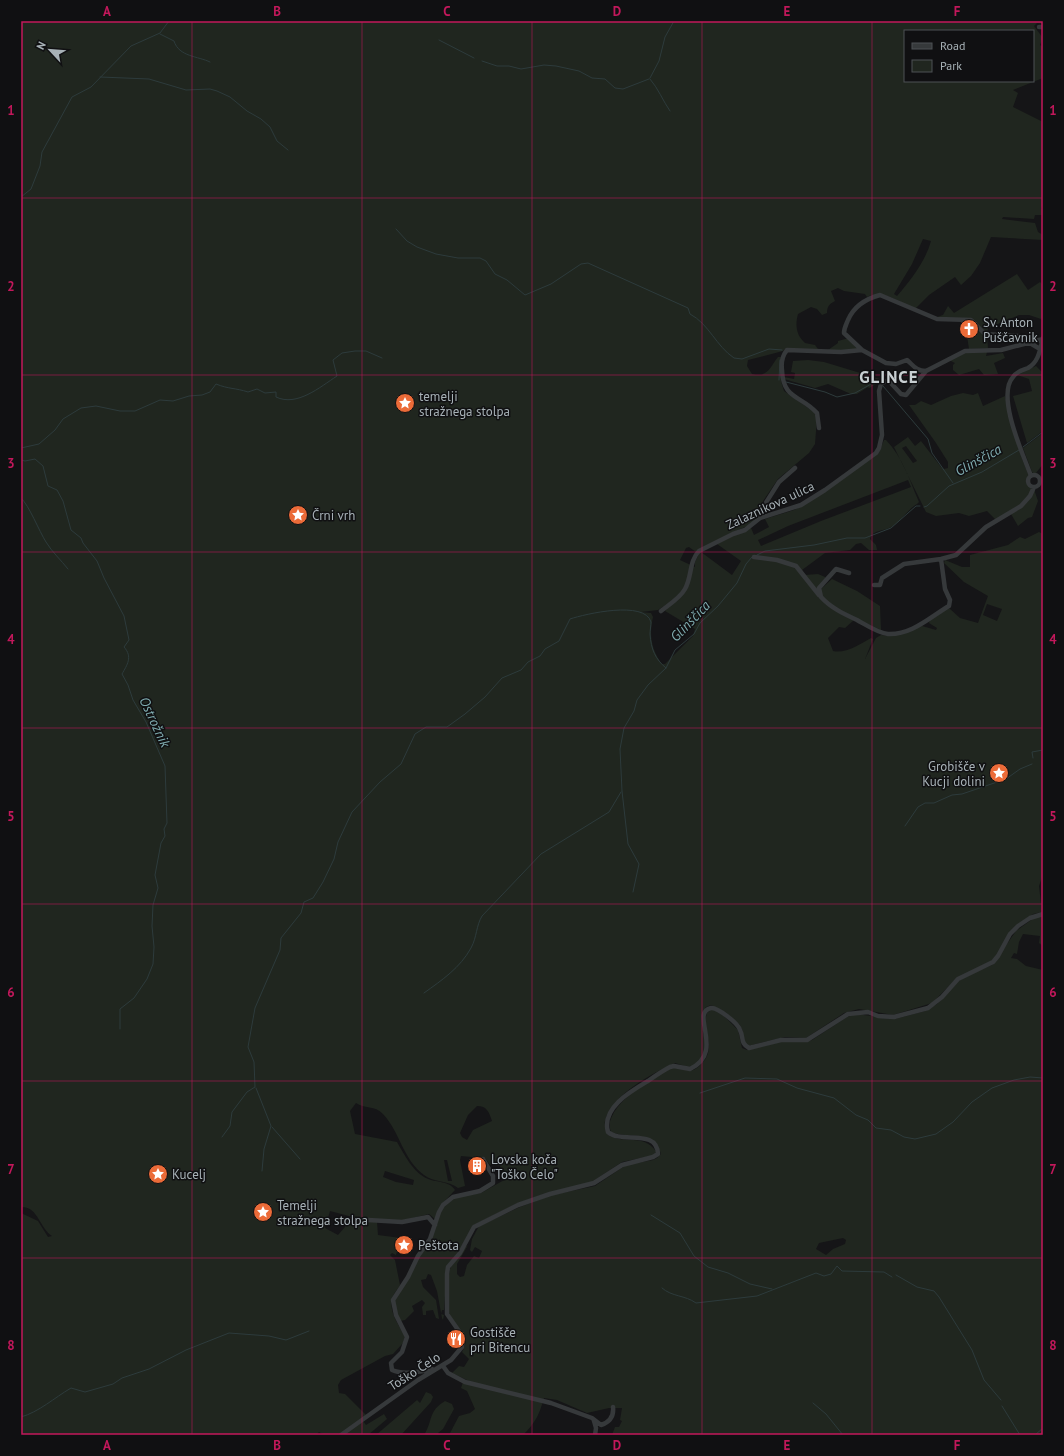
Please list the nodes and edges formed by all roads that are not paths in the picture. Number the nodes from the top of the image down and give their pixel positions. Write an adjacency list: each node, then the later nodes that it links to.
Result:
1 (1043, 339): 2 (street); 3 (street)
2 (1032, 343): 3 (street); 4 (street); 5 (street)
3 (1040, 349): 8 (street)
4 (862, 350): 5 (street); 6 (street)
5 (926, 371): 11 (street, Zalaznikova ulica)
6 (818, 428)
7 (795, 468): 11 (street)
8 (1031, 476): 9 (street); 10 (street)
9 (1041, 482): 10 (street)
10 (1034, 487): 13 (street)
11 (760, 518): 17 (street, Zalaznikova ulica)
12 (754, 557): 16 (street)
13 (941, 559): 15 (street); 16 (street)
14 (849, 572): 16 (street)
15 (874, 585)
16 (819, 595)
17 (662, 610)
18 (1043, 914): 22 (street, Toško Čelo)
19 (483, 1159): 21 (street)
20 (351, 1219): 21 (street)
21 (435, 1225): 23 (street)
22 (443, 1366): 23 (street, Toško Čelo); 25 (street)
23 (436, 1368): 26 (street, Toško Čelo)
24 (613, 1407): 25 (street)
25 (592, 1418): 27 (street)
26 (341, 1435)
27 (595, 1435)

